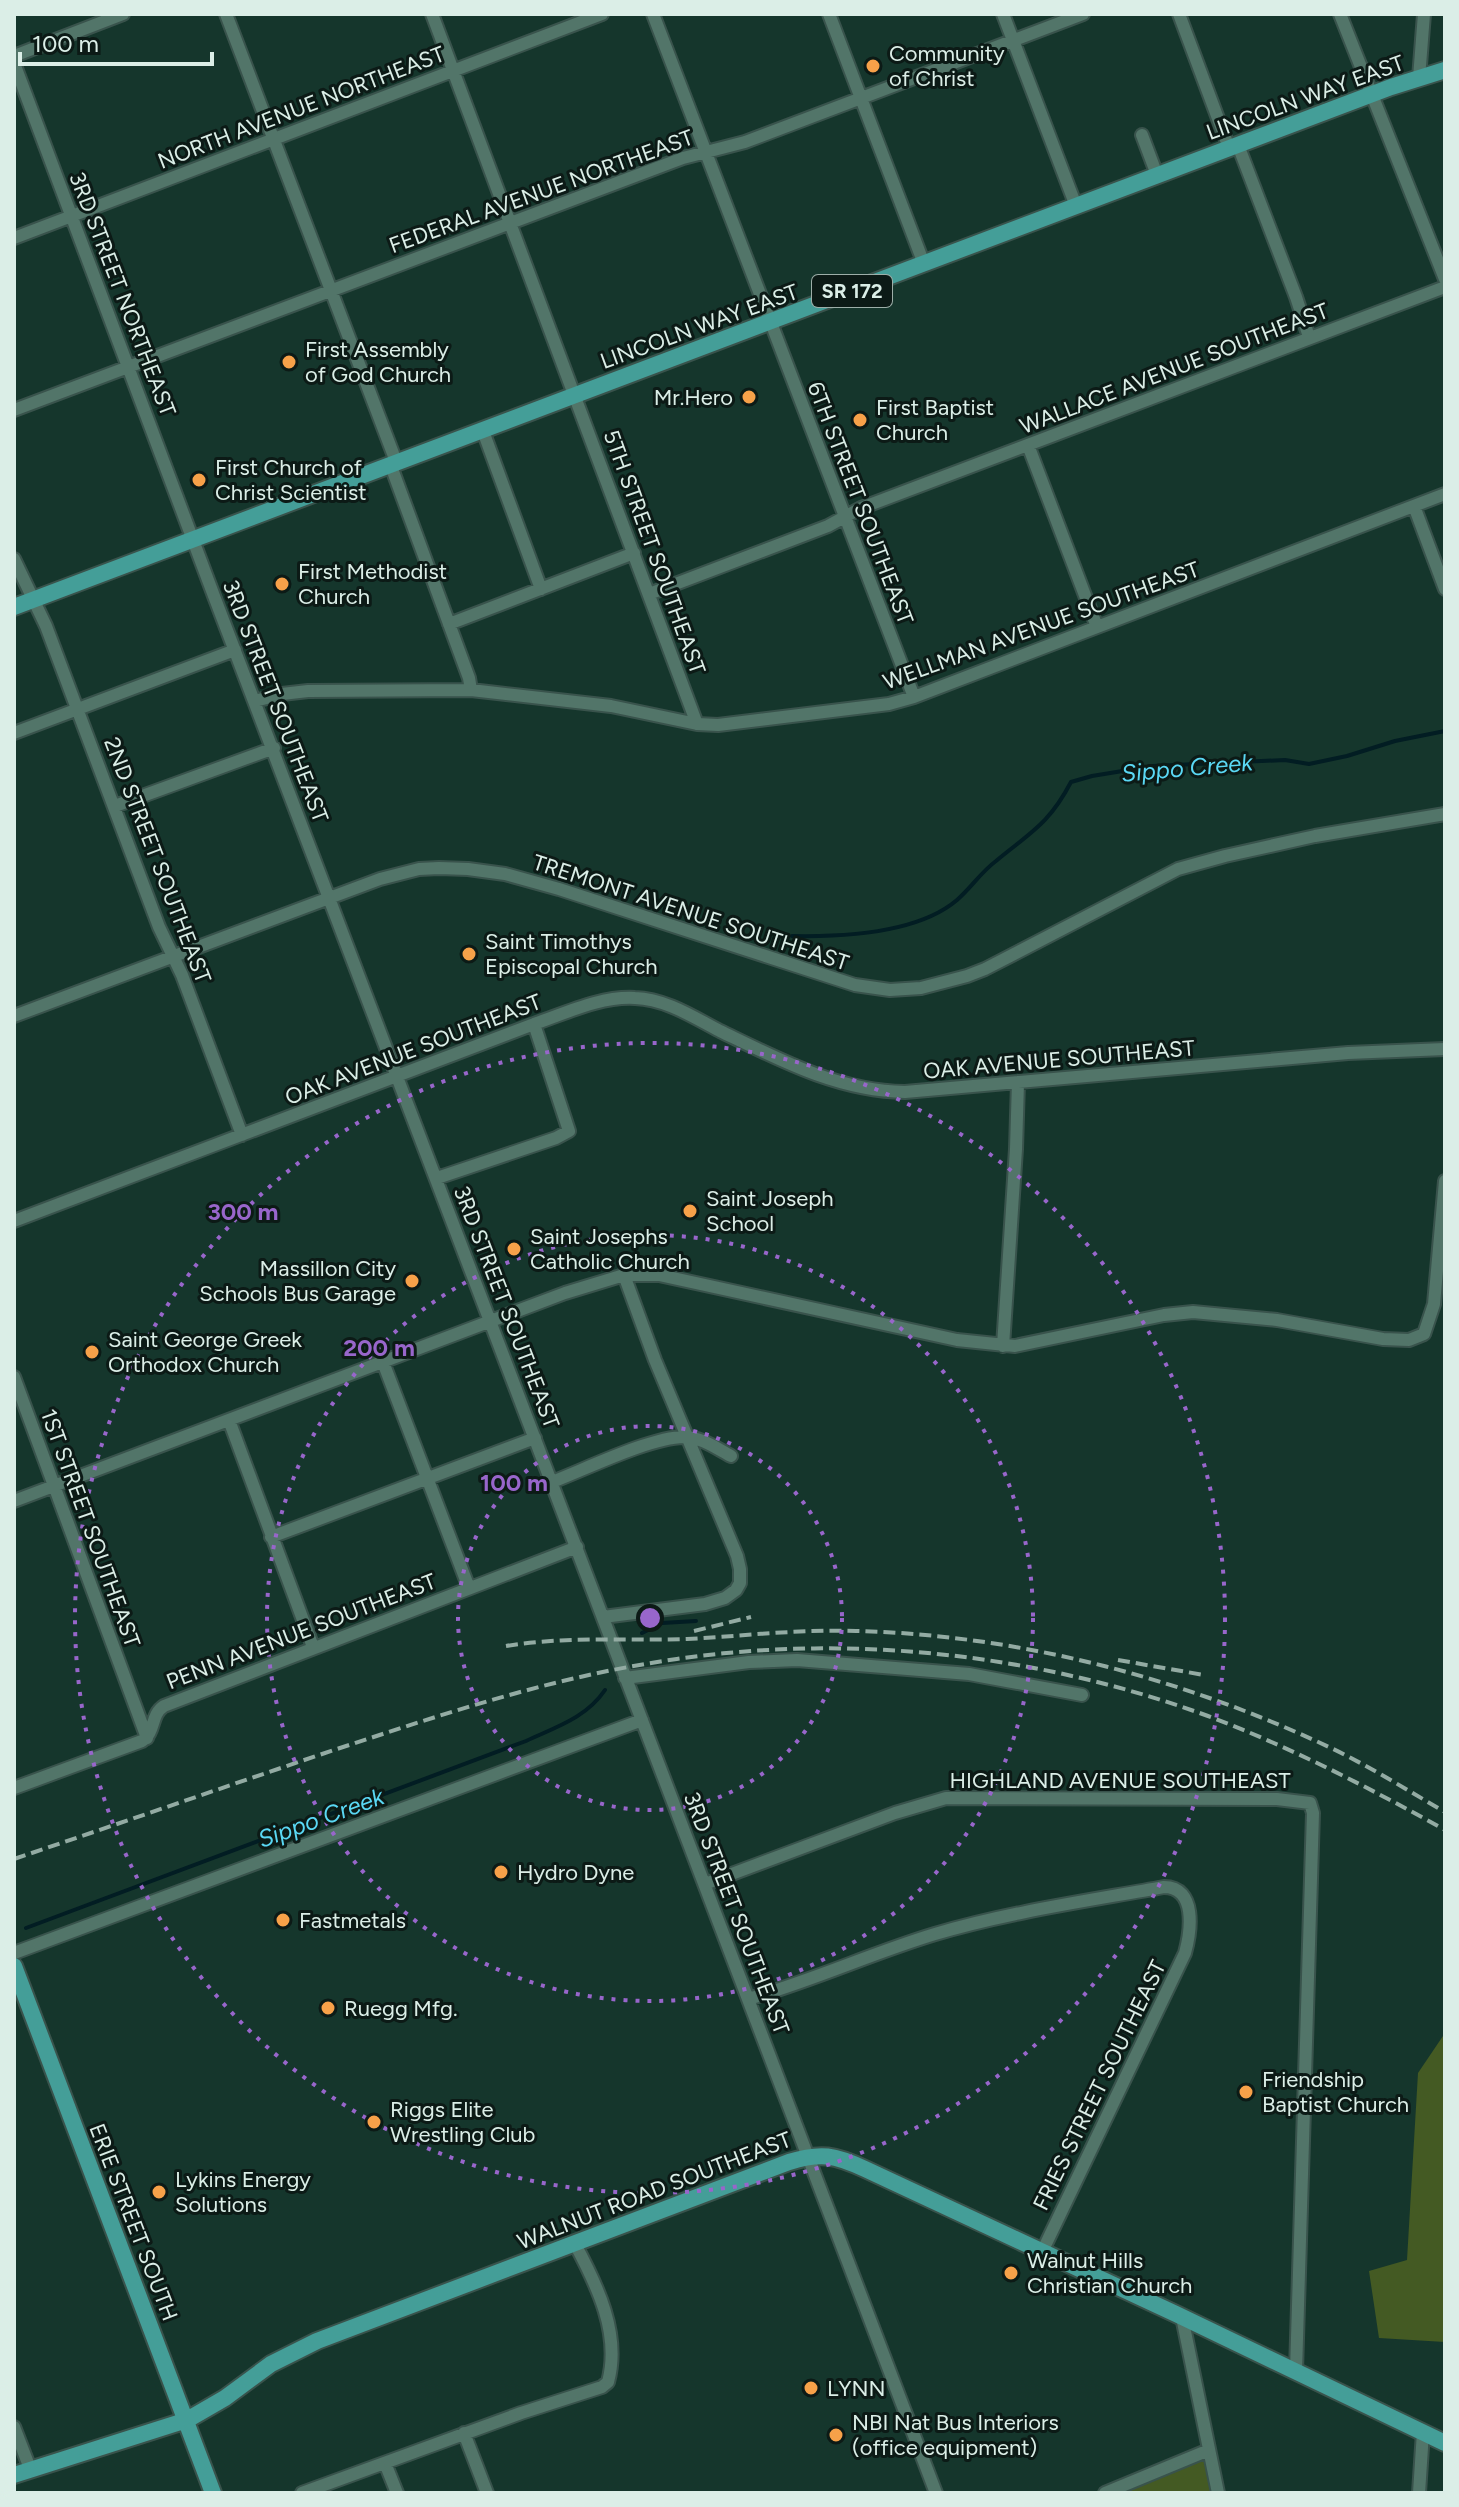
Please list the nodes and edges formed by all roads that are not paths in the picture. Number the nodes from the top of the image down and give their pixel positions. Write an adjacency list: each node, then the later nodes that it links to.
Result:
1 (123, 14): 13 (street)
2 (226, 14): 21 (street)
3 (432, 14): 15 (street, 5TH STREET SOUTHEAST)
4 (602, 14): 15 (street, NORTH AVENUE NORTHEAST)
5 (653, 14): 23 (street, 6TH STREET SOUTHEAST)
6 (829, 14): 19 (street)
7 (1003, 14): 12 (street)
8 (1083, 14): 12 (street, FEDERAL AVENUE NORTHEAST)
9 (1179, 14): 22 (street)
10 (1340, 14): 18 (street)
11 (1424, 14): 17 (street)
12 (1013, 40): 19 (street, FEDERAL AVENUE NORTHEAST); 25 (street)
13 (14, 56)
14 (14, 63): 26 (street, 3RD STREET NORTHEAST)
15 (453, 70): 21 (street, NORTH AVENUE NORTHEAST); 27 (street, 5TH STREET SOUTHEAST)
16 (1445, 70): 17 (main road, LINCOLN WAY EAST / SR 172)
17 (1419, 78): 18 (main road, LINCOLN WAY EAST / SR 172)
18 (1372, 94): 22 (main road, LINCOLN WAY EAST / SR 172); 30 (street)
19 (860, 98): 23 (street, FEDERAL AVENUE NORTHEAST); 29 (street)
20 (1142, 135): 24 (street)
21 (275, 139): 26 (street, NORTH AVENUE NORTHEAST); 32 (street)
22 (1233, 146): 24 (main road, LINCOLN WAY EAST / SR 172); 34 (street)
23 (706, 151): 27 (street, FEDERAL AVENUE NORTHEAST); 33 (street, 6TH STREET SOUTHEAST)
24 (1157, 175): 25 (main road, LINCOLN WAY EAST / SR 172)
25 (1076, 206): 29 (main road, LINCOLN WAY EAST / SR 172)
26 (72, 216): 28 (street, NORTH AVENUE NORTHEAST); 35 (street, 3RD STREET NORTHEAST)
27 (511, 223): 32 (street, FEDERAL AVENUE NORTHEAST); 36 (street, 5TH STREET SOUTHEAST)
28 (14, 238)
29 (924, 264): 33 (main road, LINCOLN WAY EAST / SR 172)
30 (1445, 279)
31 (1445, 287): 34 (street, WALLACE AVENUE SOUTHEAST)
32 (333, 290): 35 (street, FEDERAL AVENUE NORTHEAST); 40 (street)
33 (770, 323): 36 (main road, LINCOLN WAY EAST / SR 172); 43 (street, 6TH STREET SOUTHEAST)
34 (1309, 337): 39 (street, WALLACE AVENUE SOUTHEAST)
35 (128, 367): 37 (street, FEDERAL AVENUE NORTHEAST); 44 (street, 3RD STREET NORTHEAST)
36 (575, 395): 38 (main road, LINCOLN WAY EAST / SR 172); 45 (street, 5TH STREET SOUTHEAST)
37 (14, 410)
38 (483, 431): 40 (main road, LINCOLN WAY EAST / SR 172); 47 (street)
39 (1028, 445): 43 (street, WALLACE AVENUE SOUTHEAST); 53 (street)
40 (394, 465): 44 (main road, LINCOLN WAY EAST / SR 172); 52 (street)
41 (1445, 494): 42 (street, WELLMAN AVENUE SOUTHEAST)
42 (1414, 506): 48 (street); 53 (street, WELLMAN AVENUE SOUTHEAST)
43 (844, 516): 49 (street, WALLACE AVENUE SOUTHEAST); 56 (street, 6TH STREET SOUTHEAST)
44 (193, 539): 50 (main road, LINCOLN WAY EAST / SR 172); 54 (street, 3RD STREET SOUTHEAST)
45 (634, 553): 47 (street); 49 (street, 5TH STREET SOUTHEAST)
46 (14, 559): 50 (street, 2ND STREET SOUTHEAST)
47 (541, 589): 52 (street)
48 (1445, 589)
49 (649, 594): 59 (street, 5TH STREET SOUTHEAST)
50 (34, 600): 51 (main road, LINCOLN WAY EAST / SR 172); 58 (street, 2ND STREET SOUTHEAST)
51 (14, 607)
52 (449, 624): 55 (street)
53 (1097, 627): 56 (street, WELLMAN AVENUE SOUTHEAST)
54 (235, 650): 57 (street, 3RD STREET SOUTHEAST); 58 (street)
55 (471, 690): 57 (street, WELLMAN AVENUE SOUTHEAST); 59 (street, WELLMAN AVENUE SOUTHEAST)
56 (914, 697): 59 (street, WELLMAN AVENUE SOUTHEAST)
57 (255, 701): 61 (street, 3RD STREET SOUTHEAST)
58 (78, 709): 60 (street); 62 (street, 2ND STREET SOUTHEAST)
59 (697, 724)
60 (14, 733)
61 (274, 748): 62 (street); 64 (street, 3RD STREET SOUTHEAST)
62 (115, 806): 65 (street, 2ND STREET SOUTHEAST)
63 (1445, 814): 64 (street, TREMONT AVENUE SOUTHEAST)
64 (330, 897): 65 (street, TREMONT AVENUE SOUTHEAST); 69 (street, 3RD STREET SOUTHEAST)
65 (173, 956): 66 (street, TREMONT AVENUE SOUTHEAST); 71 (street, 2ND STREET SOUTHEAST)
66 (14, 1016)
67 (534, 1024): 69 (street, OAK AVENUE SOUTHEAST); 70 (street, OAK AVENUE SOUTHEAST); 72 (street)
68 (1445, 1049): 70 (street, OAK AVENUE SOUTHEAST)
69 (397, 1076): 71 (street, OAK AVENUE SOUTHEAST); 72 (street, 3RD STREET SOUTHEAST)
70 (1018, 1082): 77 (street)
71 (242, 1135): 74 (street, OAK AVENUE SOUTHEAST)
72 (437, 1178): 76 (street, 3RD STREET SOUTHEAST)
73 (1445, 1181): 77 (street)
74 (14, 1221)
75 (624, 1275): 76 (street); 77 (street); 81 (street)
76 (491, 1323): 78 (street); 82 (street, 3RD STREET SOUTHEAST)
77 (1003, 1346)
78 (383, 1362): 80 (street); 84 (street)
79 (14, 1377): 86 (street, 1ST STREET SOUTHEAST)
80 (229, 1420): 86 (street); 88 (street)
81 (686, 1437): 83 (street); 85 (street); 91 (street)
82 (535, 1438): 84 (street); 85 (street, 3RD STREET SOUTHEAST)
83 (731, 1456)
84 (428, 1478): 88 (street); 90 (street)
85 (552, 1482): 89 (street, 3RD STREET SOUTHEAST)
86 (54, 1486): 87 (street); 96 (street, 1ST STREET SOUTHEAST)
87 (14, 1501)
88 (271, 1537): 92 (street)
89 (577, 1547): 90 (street, PENN AVENUE SOUTHEAST); 91 (street, 3RD STREET SOUTHEAST)
90 (469, 1588): 92 (street, PENN AVENUE SOUTHEAST)
91 (603, 1617): 93 (street, 3RD STREET SOUTHEAST)
92 (313, 1647): 96 (street, PENN AVENUE SOUTHEAST)
93 (625, 1678): 94 (street); 95 (street, 3RD STREET SOUTHEAST)
94 (1082, 1695)
95 (642, 1720): 98 (street, 3RD STREET SOUTHEAST); 99 (street)
96 (147, 1738): 97 (street)
97 (14, 1788)
98 (705, 1884): 101 (street, 3RD STREET SOUTHEAST); 106 (street, HIGHLAND AVENUE SOUTHEAST)
99 (14, 1953)
100 (14, 1966): 107 (main road, ERIE STREET SOUTH)
101 (748, 1999): 102 (street, 3RD STREET SOUTHEAST); 104 (street, FRIES STREET SOUTHEAST)
102 (809, 2156): 103 (main road, WALNUT ROAD SOUTHEAST); 104 (main road, WALNUT ROAD SOUTHEAST); 119 (street, 3RD STREET SOUTHEAST)
103 (575, 2244): 107 (main road, WALNUT ROAD SOUTHEAST); 110 (street)
104 (1042, 2252): 105 (main road, WALNUT ROAD SOUTHEAST)
105 (1182, 2317): 106 (main road, WALNUT ROAD SOUTHEAST); 112 (street)
106 (1296, 2371): 109 (main road, WALNUT ROAD SOUTHEAST)
107 (187, 2420): 114 (main road, WALNUT ROAD SOUTHEAST); 115 (main road, ERIE STREET SOUTH)
108 (14, 2427): 114 (street)
109 (1423, 2432): 111 (main road, WALNUT ROAD SOUTHEAST); 122 (street)
110 (464, 2433): 113 (street); 118 (street)
111 (1445, 2443)
112 (1209, 2450): 120 (street); 121 (street)
113 (385, 2463): 116 (street); 117 (street)
114 (22, 2473)
115 (213, 2493)
116 (302, 2493)
117 (397, 2493)
118 (487, 2493)
119 (936, 2493)
120 (1105, 2493)
121 (1218, 2493)
122 (1419, 2493)

